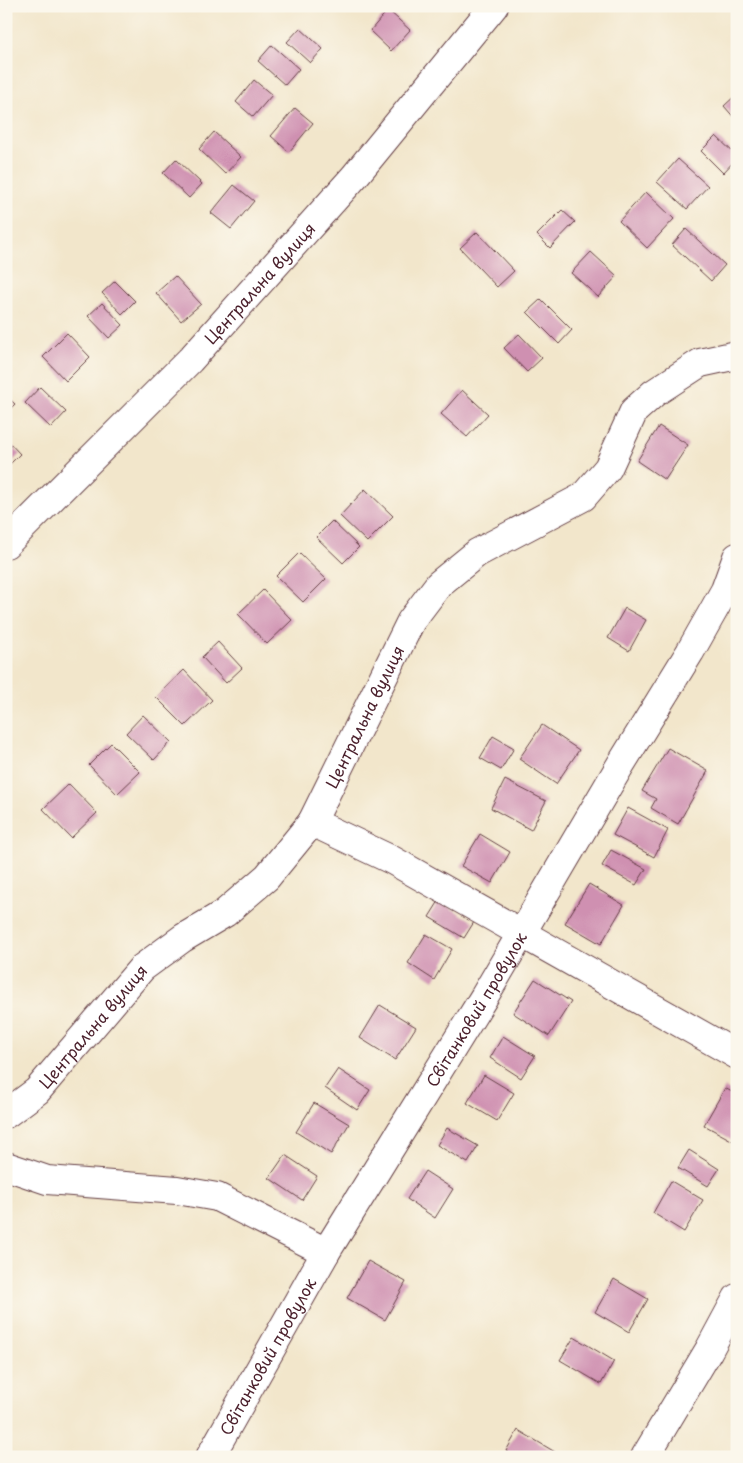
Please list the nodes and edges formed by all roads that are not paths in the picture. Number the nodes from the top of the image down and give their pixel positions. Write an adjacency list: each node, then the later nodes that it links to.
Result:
1 (494, 6): 3 (street, Центральна вулиця)
2 (737, 355): 5 (street, Центральна вулиця)
3 (6, 544)
4 (737, 557): 6 (street, Світанковий провулок)
5 (312, 822): 6 (street); 8 (street, Центральна вулиця)
6 (522, 933): 7 (street); 10 (street, Світанковий провулок)
7 (737, 1055)
8 (6, 1114)
9 (6, 1166): 10 (street)
10 (326, 1252): 12 (street, Світанковий провулок)
11 (737, 1298): 13 (street)
12 (210, 1457)
13 (645, 1457)

